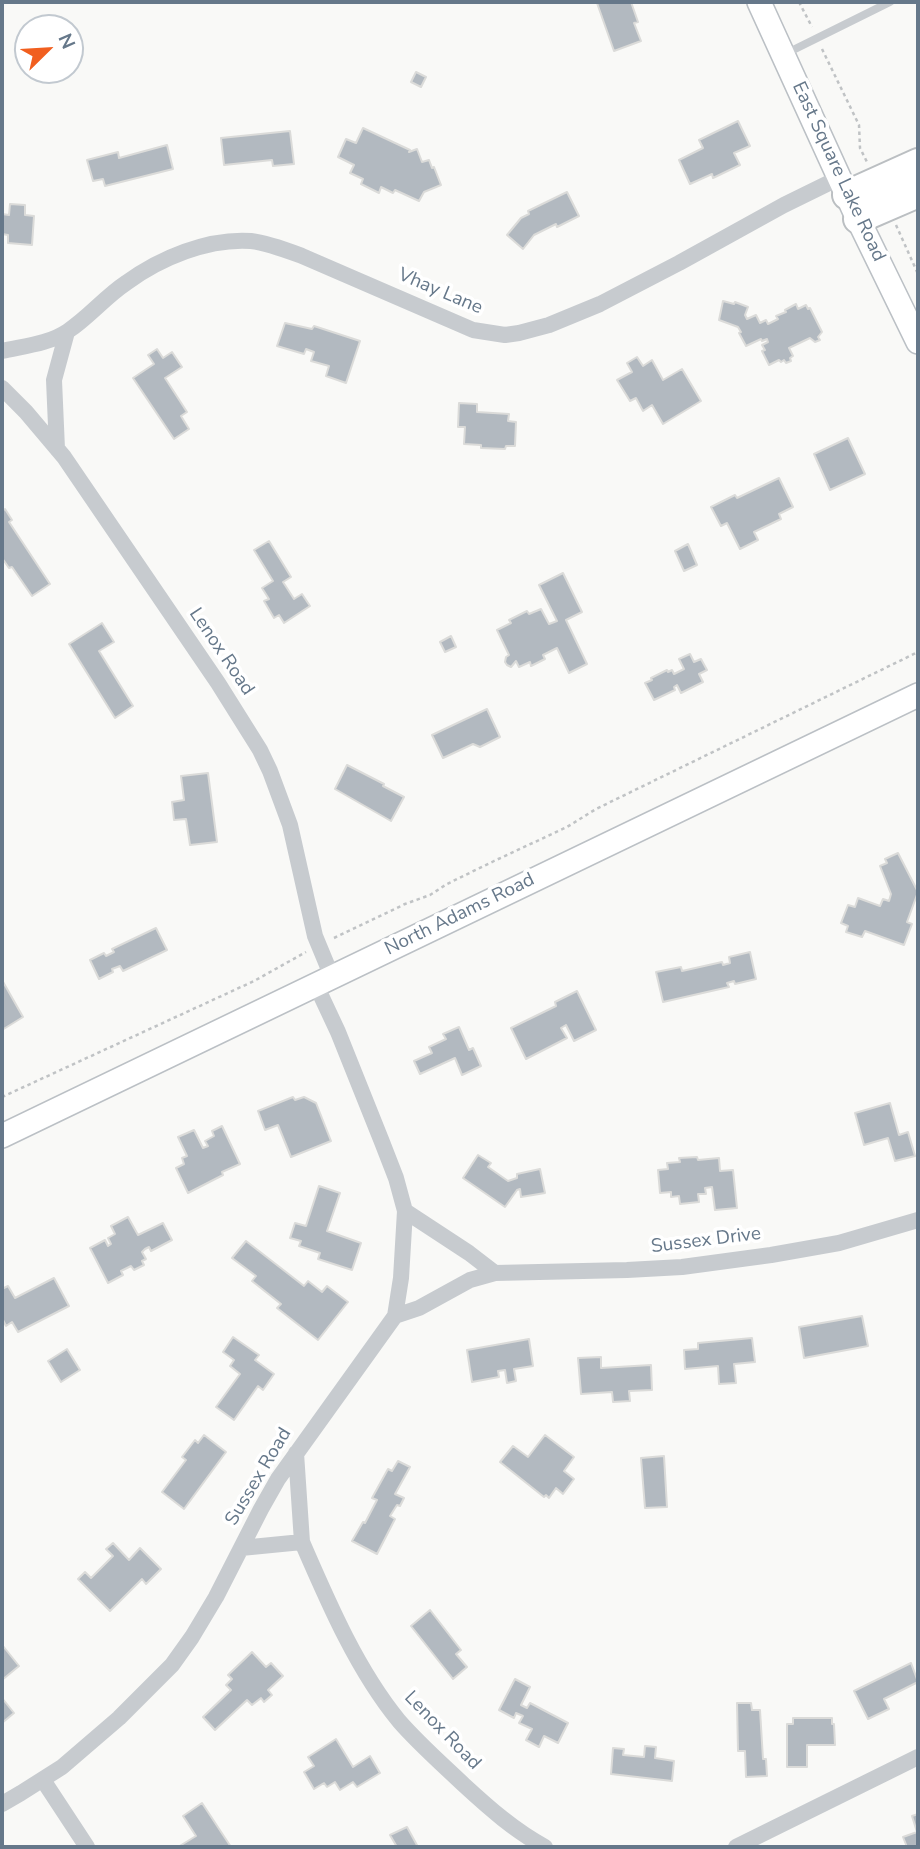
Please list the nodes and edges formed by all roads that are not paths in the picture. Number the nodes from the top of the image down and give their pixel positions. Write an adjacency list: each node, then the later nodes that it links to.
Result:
1 (759, 2): 3 (street, East Square Lake Road)
2 (890, 2): 3 (lane)
3 (784, 55): 6 (street, East Square Lake Road)
4 (918, 163): 6 (highway)
5 (918, 193): 6 (highway)
6 (848, 197): 7 (street, Vhay Lane); 8 (street, East Square Lake Road)
7 (67, 332): 9 (street, Vhay Lane); 11 (street)
8 (918, 342)
9 (2, 351)
10 (2, 388): 11 (street, Lenox Road)
11 (57, 449): 13 (street, Lenox Road)
12 (917, 697): 13 (street, North Adams Road)
13 (324, 981): 14 (street, North Adams Road); 15 (street, Lenox Road)
14 (2, 1136)
15 (405, 1211): 17 (street); 18 (street, Lenox Road)
16 (918, 1220): 17 (street, Sussex Drive)
17 (495, 1273): 18 (street)
18 (394, 1316): 19 (street, Sussex Road)
19 (296, 1453): 20 (street, Lenox Road); 21 (street, Sussex Road)
20 (302, 1542): 21 (street); 26 (street, Lenox Road)
21 (240, 1548): 23 (street, Sussex Road)
22 (918, 1757): 27 (street)
23 (43, 1780): 24 (street, Sussex Road); 25 (street)
24 (2, 1804)
25 (87, 1847)
26 (544, 1847)
27 (736, 1847)

